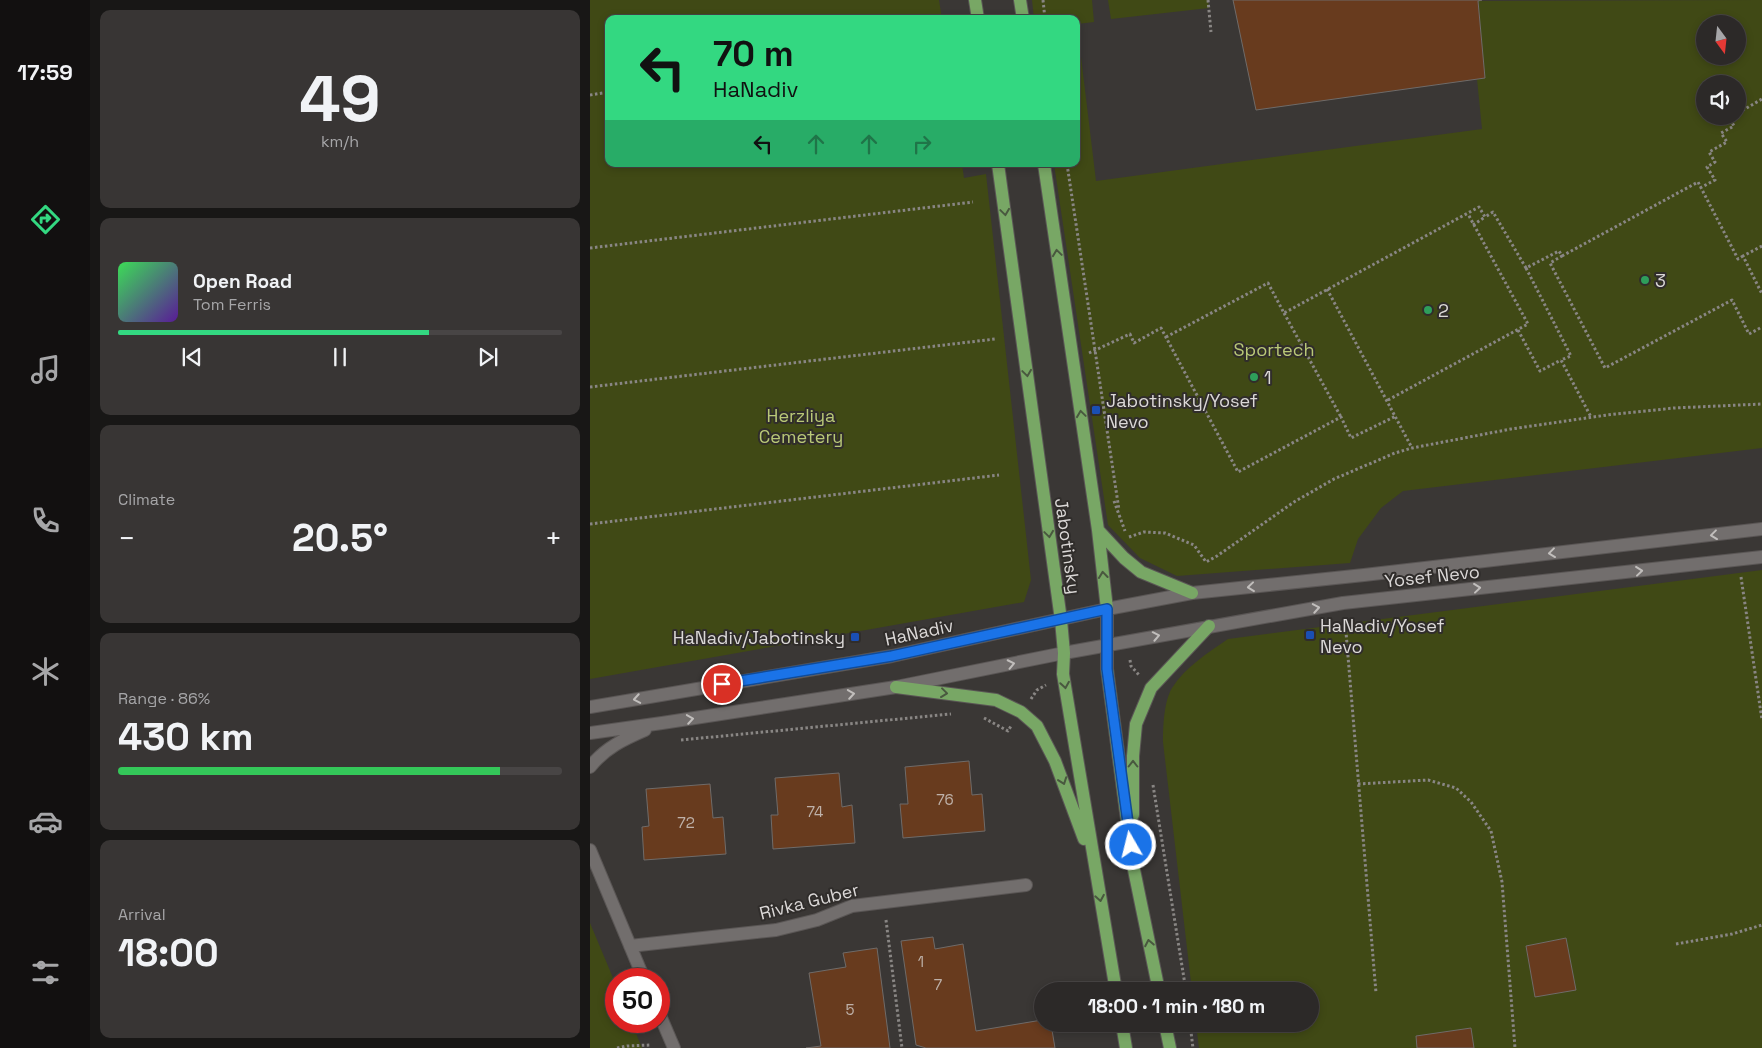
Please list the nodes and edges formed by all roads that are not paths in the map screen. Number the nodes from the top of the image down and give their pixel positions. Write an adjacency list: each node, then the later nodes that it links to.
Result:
1 (975, 0): 3 (main road)
2 (1020, 0): 4 (main road)
3 (977, 15)
4 (1022, 15)
5 (998, 167): 12 (main road, Jabotinsky, one-way to 12)
6 (1044, 167): 8 (main road, Jabotinsky, one-way to 6)
7 (1762, 529): 10 (street, Yosef Nevo, one-way to 10)
8 (1098, 530): 10 (main road); 11 (main road, Jabotinsky, one-way to 8)
9 (1762, 557): 13 (street, Yosef Nevo, one-way to 9)
10 (1192, 593): 11 (street, Yosef Nevo)
11 (1107, 609): 12 (street, HaNadiv); 14 (main road, Jabotinsky)
12 (1061, 620): 15 (main road, Jabotinsky); 17 (street, HaNadiv, one-way to 17)
13 (1209, 626): 14 (street, Yosef Nevo, one-way to 13); 22 (main road, one-way to 13)
14 (1108, 646): 15 (street); 22 (main road, Jabotinsky)
15 (1064, 653): 16 (street, one-way to 15); 23 (main road, Jabotinsky, one-way to 23)
16 (896, 688): 18 (street, one-way to 16); 23 (main road, one-way to 23)
17 (590, 706)
18 (662, 724): 19 (street); 20 (street)
19 (590, 732)
20 (590, 767)
21 (590, 850): 25 (street)
22 (1133, 865): 28 (main road, Jabotinsky, one-way to 22)
23 (1094, 867): 27 (main road, Jabotinsky, one-way to 27)
24 (1026, 885): 25 (street, Rivka Guber)
25 (630, 946): 26 (street)
26 (639, 968)
27 (1114, 982)
28 (1157, 982)
29 (1123, 1032): 33 (main road)
30 (1167, 1032): 34 (main road)
31 (667, 1033): 32 (street)
32 (674, 1048)
33 (1126, 1048)
34 (1170, 1048)

